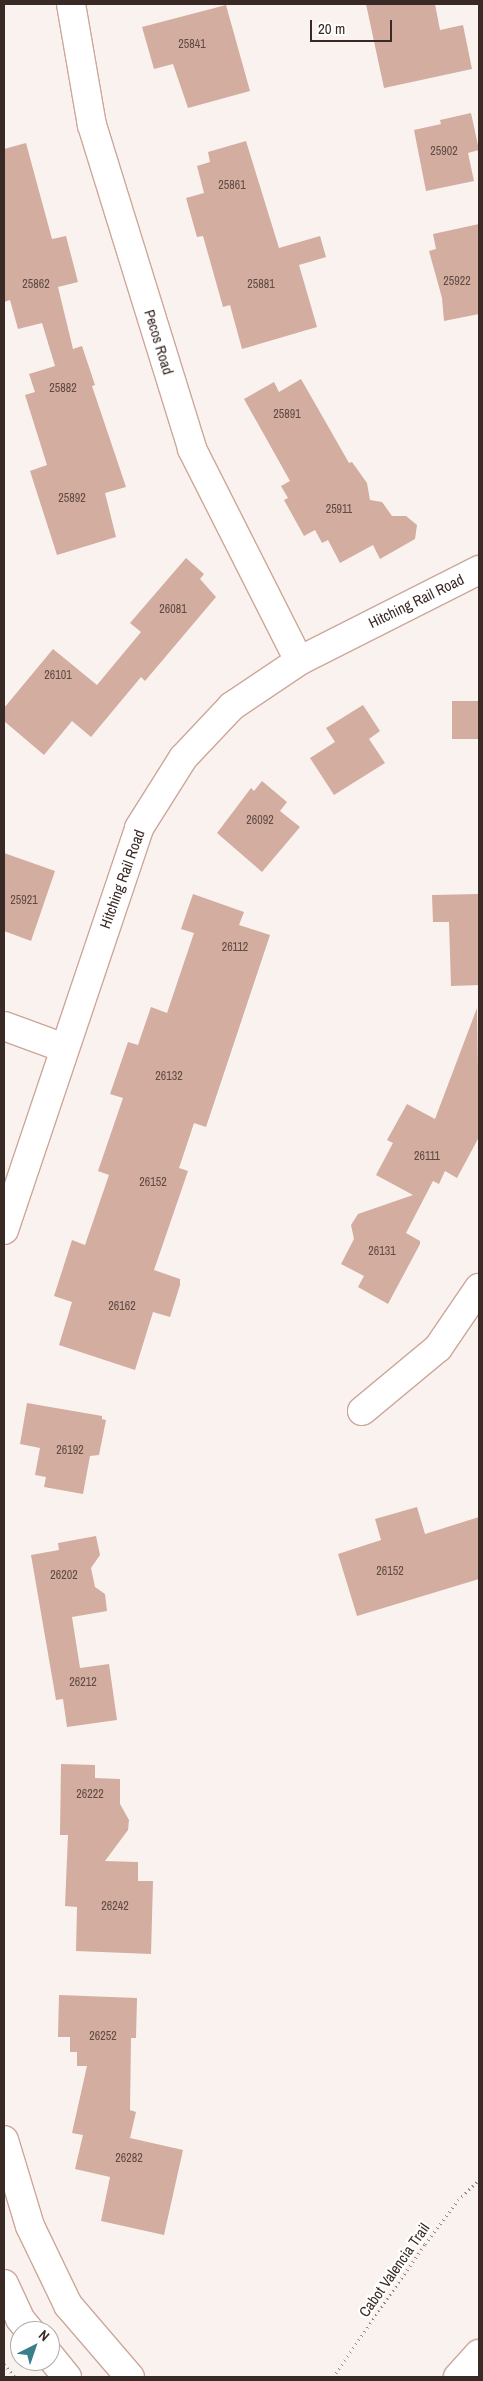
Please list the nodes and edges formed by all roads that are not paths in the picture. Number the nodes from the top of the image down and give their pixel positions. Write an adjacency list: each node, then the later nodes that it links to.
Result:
1 (71, 4): 3 (street, Pecos Road)
2 (479, 570): 3 (street, Hitching Rail Road)
3 (300, 661): 5 (street, Hitching Rail Road)
4 (4, 1026): 5 (street)
5 (64, 1048): 6 (street, Hitching Rail Road)
6 (4, 1230)
7 (479, 1288): 8 (street)
8 (362, 1411)
9 (4, 2140): 13 (street)
10 (4, 2284): 11 (street)
11 (22, 2321)
12 (479, 2354): 14 (street)
13 (130, 2377)
14 (458, 2377)

